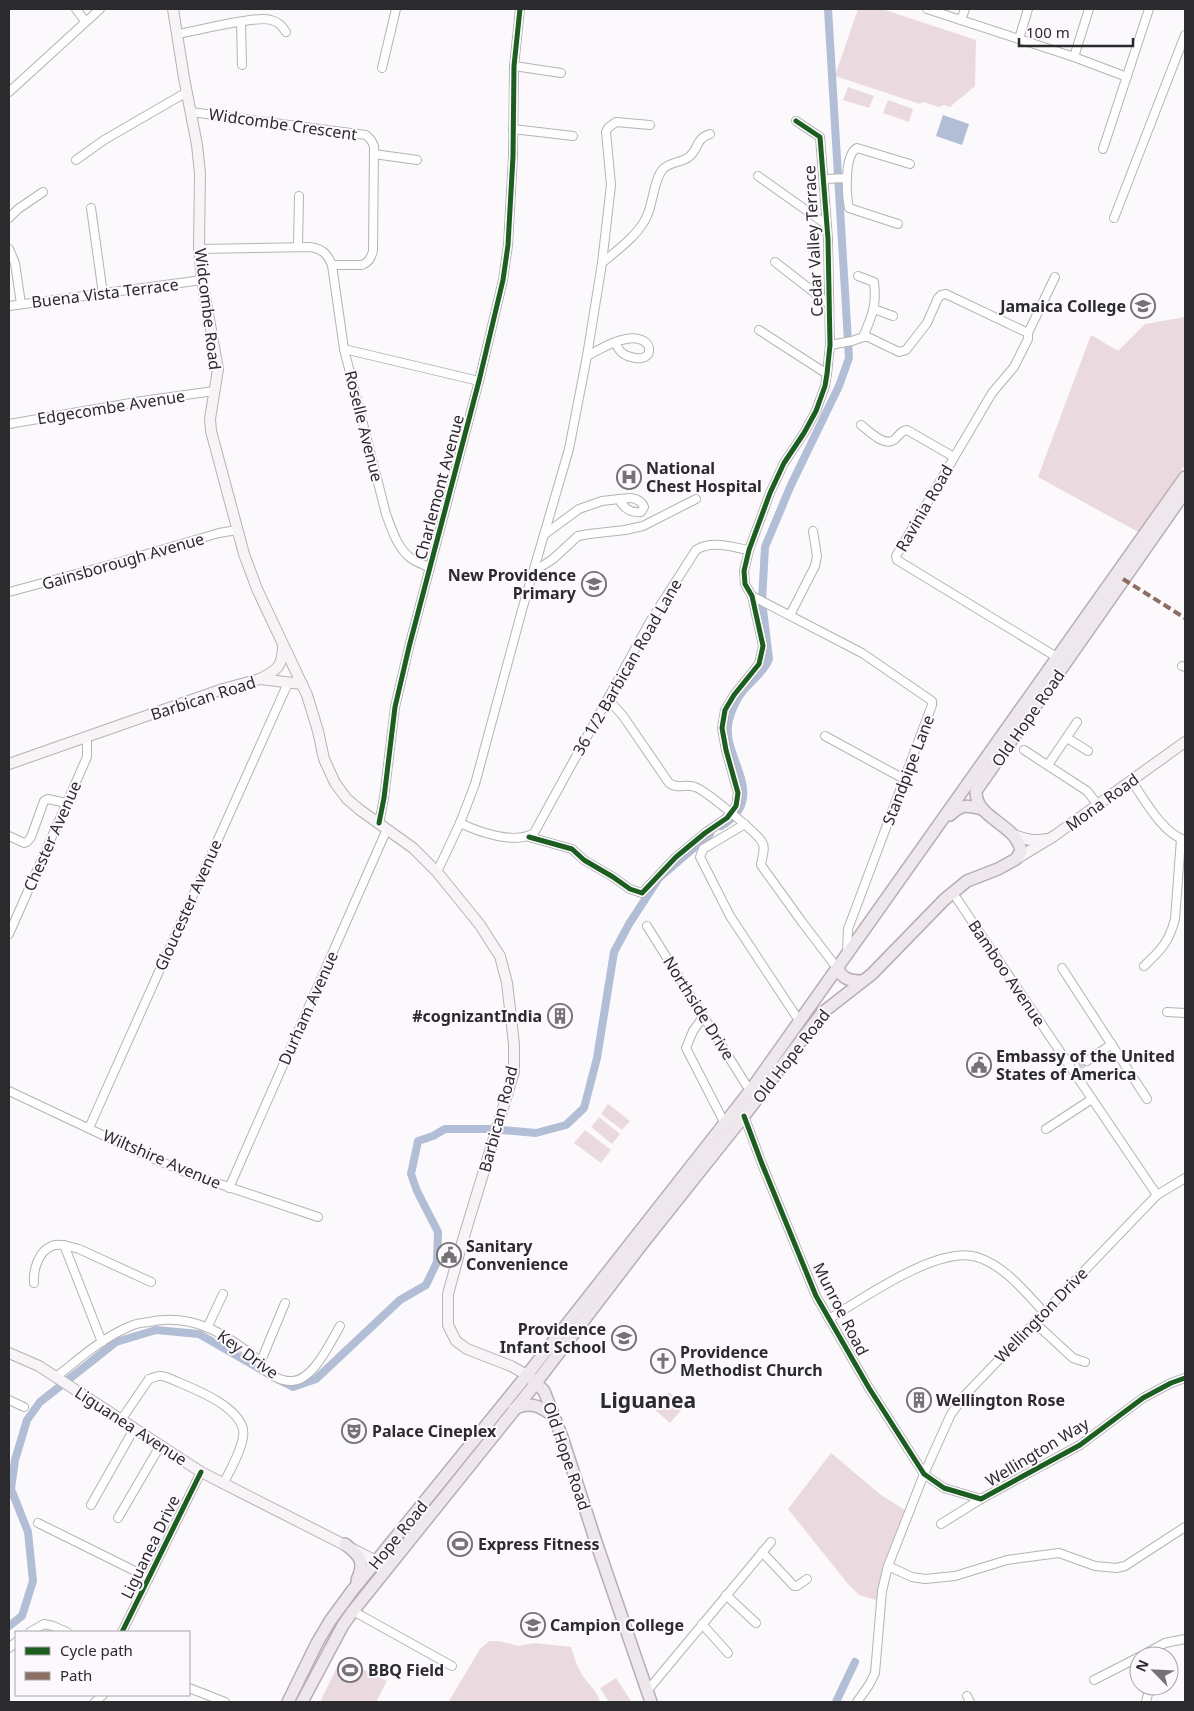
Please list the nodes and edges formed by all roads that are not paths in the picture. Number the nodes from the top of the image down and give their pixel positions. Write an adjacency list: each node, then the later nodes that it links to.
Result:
1 (76, 9): 12 (street)
2 (100, 9): 12 (street)
3 (173, 9): 15 (main road, Widcombe Road)
4 (396, 9): 21 (street)
5 (520, 9): 20 (street, Charlemont Avenue)
6 (927, 9): 11 (street)
7 (965, 9): 11 (street)
8 (1028, 9): 17 (street)
9 (1090, 9): 18 (street)
10 (1149, 9): 23 (street)
11 (961, 20): 17 (street)
12 (85, 21): 24 (street)
13 (241, 22): 14 (street); 15 (street); 19 (street)
14 (286, 32)
15 (177, 34): 25 (main road, Widcombe Road)
16 (1185, 35): 44 (street)
17 (1019, 39): 18 (street)
18 (1074, 57): 23 (street)
19 (242, 65)
20 (514, 66): 22 (street); 29 (street, Charlemont Avenue)
21 (382, 68)
22 (561, 73)
23 (1127, 78): 32 (street)
24 (9, 92)
25 (187, 92): 26 (main road, Widcombe Road); 34 (street)
26 (191, 112): 33 (street, Widcombe Crescent); 47 (main road, Widcombe Road)
27 (796, 121): 39 (street, Cedar Valley Terrace)
28 (650, 125): 51 (street)
29 (513, 129): 31 (street); 70 (street, Charlemont Avenue)
30 (710, 134): 51 (street)
31 (573, 136)
32 (1103, 149)
33 (374, 154): 35 (street); 52 (street, Widcombe Crescent)
34 (76, 160)
35 (417, 160)
36 (910, 164): 38 (street)
37 (758, 176): 46 (street)
38 (847, 178): 39 (street); 45 (street)
39 (824, 179): 46 (street, Cedar Valley Terrace)
40 (43, 192): 43 (street)
41 (299, 196): 48 (street)
42 (91, 208): 56 (street)
43 (9, 218)
44 (1114, 218)
45 (898, 224)
46 (827, 225): 58 (street, Cedar Valley Terrace)
47 (199, 248): 48 (street); 55 (main road, Widcombe Road)
48 (298, 248): 52 (street)
49 (9, 249): 57 (street)
50 (775, 262): 58 (street)
51 (602, 263): 68 (street)
52 (332, 265): 67 (street, Roselle Avenue)
53 (858, 276): 60 (street)
54 (1055, 277): 63 (street, Ravinia Road)
55 (202, 280): 56 (street, Buena Vista Terrace); 71 (main road, Widcombe Road)
56 (102, 294): 57 (street, Buena Vista Terrace)
57 (21, 304): 59 (street, Buena Vista Terrace)
58 (829, 304): 66 (street, Cedar Valley Terrace)
59 (9, 306)
60 (874, 309): 61 (street); 64 (street)
61 (893, 316)
62 (759, 330): 69 (street)
63 (1028, 332): 64 (street); 74 (street, Ravinia Road)
64 (863, 337): 66 (street)
65 (615, 342): 68 (street)
66 (830, 345): 69 (street, Cedar Valley Terrace)
67 (344, 348): 70 (street); 83 (street, Roselle Avenue)
68 (587, 356): 81 (street)
69 (827, 374): 82 (street, Cedar Valley Terrace)
70 (479, 381): 83 (street, Charlemont Avenue)
71 (214, 391): 72 (street, Edgecombe Avenue); 79 (main road, Widcombe Road)
72 (9, 424)
73 (861, 425): 74 (street)
74 (954, 457): 89 (street, Ravinia Road)
75 (1185, 477): 89 (main road, Old Hope Road)
76 (1185, 492): 89 (main road, Old Hope Road)
77 (619, 499): 81 (street)
78 (696, 500): 84 (street)
79 (237, 530): 85 (street, Gainsborough Avenue); 88 (main road, Widcombe Road)
80 (813, 531): 87 (street)
81 (545, 534): 84 (street)
82 (749, 550): 86 (street); 93 (street, 36 1/2 Barbican Road Lane)
83 (430, 568): 112 (street, Charlemont Avenue)
84 (534, 572): 110 (street)
85 (9, 592)
86 (752, 596): 87 (street, Standpipe Lane); 108 (street)
87 (790, 615): 103 (street, Standpipe Lane)
88 (284, 647): 90 (main road); 92 (main road, Widcombe Road)
89 (1062, 660): 107 (main road, Old Hope Road); 109 (main road, Old Hope Road)
90 (260, 679): 91 (main road, Barbican Road); 96 (main road, Barbican Road)
91 (288, 683): 92 (main road, Barbican Road); 140 (street, Gloucester Avenue)
92 (302, 684): 112 (main road, Barbican Road)
93 (608, 699): 108 (street); 114 (street, 36 1/2 Barbican Road Lane)
94 (1077, 722): 97 (street)
95 (825, 736): 103 (street)
96 (87, 737): 101 (main road, Barbican Road); 105 (street, Chester Avenue)
97 (1067, 738): 100 (street); 102 (street)
98 (1185, 742): 104 (main road, Mona Road)
99 (1024, 750): 102 (street)
100 (1088, 751)
101 (9, 764)
102 (1048, 765): 106 (street)
103 (904, 780): 123 (street, Standpipe Lane)
104 (1131, 780): 106 (main road, Mona Road); 117 (street)
105 (66, 804): 115 (street); 122 (street, Chester Avenue)
106 (1098, 806): 116 (main road, Mona Road)
107 (982, 809): 109 (main road); 113 (main road)
108 (731, 814): 111 (street); 114 (street)
109 (943, 821): 123 (main road, Old Hope Road)
110 (460, 823): 114 (street); 119 (street)
111 (743, 823): 125 (street); 131 (street)
112 (383, 826): 119 (main road, Barbican Road); 143 (street, Durham Avenue)
113 (1012, 834): 116 (main road); 118 (main road)
114 (532, 835)
115 (9, 836)
116 (1054, 836): 118 (main road, Mona Road)
117 (1183, 840): 124 (street)
118 (1016, 859): 127 (main road, Old Hope Road)
119 (437, 872): 161 (main road, Barbican Road)
120 (957, 899): 136 (street, Bamboo Avenue)
121 (647, 926): 130 (street, Northside Drive)
122 (9, 934)
123 (847, 952): 125 (main road, Old Hope Road)
124 (1144, 966)
125 (837, 968): 127 (main road); 131 (main road, Old Hope Road)
126 (1062, 968): 132 (street)
127 (862, 981): 138 (main road, Old Hope Road)
128 (1167, 1012): 129 (street)
129 (1185, 1013)
130 (703, 1017): 135 (street, Northside Drive); 139 (street)
131 (800, 1022): 135 (main road, Old Hope Road)
132 (1112, 1044): 133 (street); 137 (street)
133 (1087, 1061)
134 (9, 1091): 140 (street, Wiltshire Avenue)
135 (750, 1091): 139 (main road, Old Hope Road)
136 (1092, 1099): 141 (street); 144 (street, Bamboo Avenue)
137 (1147, 1099)
138 (744, 1116): 152 (street, Munroe Road); 161 (main road, Old Hope Road)
139 (724, 1122): 161 (main road, Old Hope Road)
140 (89, 1128): 143 (street, Wiltshire Avenue)
141 (1046, 1129)
142 (1185, 1178): 144 (street, Wellington Drive)
143 (229, 1188): 145 (street, Wiltshire Avenue)
144 (1157, 1195): 151 (street, Wellington Drive)
145 (318, 1216)
146 (64, 1245): 147 (street); 148 (street); 156 (street)
147 (152, 1282)
148 (34, 1283)
149 (223, 1294): 154 (street)
150 (285, 1303): 158 (street)
151 (1044, 1312): 152 (street); 153 (street, Wellington Drive)
152 (829, 1319): 171 (street, Munroe Road)
153 (1034, 1322): 159 (street); 171 (street, Wellington Drive)
154 (208, 1326): 156 (street, Key Drive); 158 (street, Key Drive)
155 (340, 1326): 158 (street, Key Drive)
156 (102, 1342): 160 (street, Key Drive)
157 (9, 1353): 160 (main road, Liguanea Avenue)
158 (260, 1361)
159 (1086, 1362)
160 (57, 1378): 167 (main road, Liguanea Avenue)
161 (529, 1378): 165 (main road, Hope Road); 166 (main road, Old Hope Road); 182 (main road, Hope Road)
162 (1185, 1378): 173 (street, Wellington Way)
163 (9, 1400): 164 (street)
164 (24, 1407)
165 (514, 1409): 166 (main road); 182 (main road, Hope Road)
166 (554, 1416): 201 (main road, Old Hope Road)
167 (121, 1420): 168 (main road, Liguanea Avenue); 172 (street)
168 (134, 1429): 169 (main road, Liguanea Avenue); 174 (street)
169 (160, 1446): 170 (main road, Liguanea Avenue); 175 (street)
170 (201, 1472): 172 (main road, Liguanea Avenue); 184 (street, Liguanea Drive)
171 (924, 1474): 173 (street, Wellington Way); 183 (street)
172 (223, 1484): 180 (main road, Liguanea Avenue)
173 (981, 1499): 177 (street)
174 (91, 1505)
175 (118, 1518)
176 (38, 1523): 184 (street)
177 (942, 1524)
178 (1185, 1527): 183 (street)
179 (771, 1542): 181 (street)
180 (345, 1544): 182 (main road, Liguanea Avenue); 186 (main road)
181 (762, 1552): 185 (street); 187 (street)
182 (383, 1563): 186 (main road, Hope Road); 188 (main road, Hope Road)
183 (888, 1566): 202 (street)
184 (149, 1578): 193 (street, Liguanea Drive)
185 (807, 1579)
186 (352, 1590): 204 (main road, Hope Road)
187 (726, 1594): 189 (street); 190 (street)
188 (353, 1610): 198 (street); 205 (main road, Hope Road)
189 (756, 1623)
190 (702, 1624): 196 (street); 201 (street)
191 (32, 1631): 192 (street)
192 (65, 1631)
193 (122, 1631)
194 (1185, 1640): 195 (street)
195 (1160, 1646)
196 (728, 1653)
197 (1129, 1662): 199 (street)
198 (452, 1666)
199 (1094, 1680)
200 (190, 1688): 203 (street)
201 (649, 1697)
202 (860, 1701)
203 (225, 1702)
204 (288, 1702)
205 (302, 1702)

